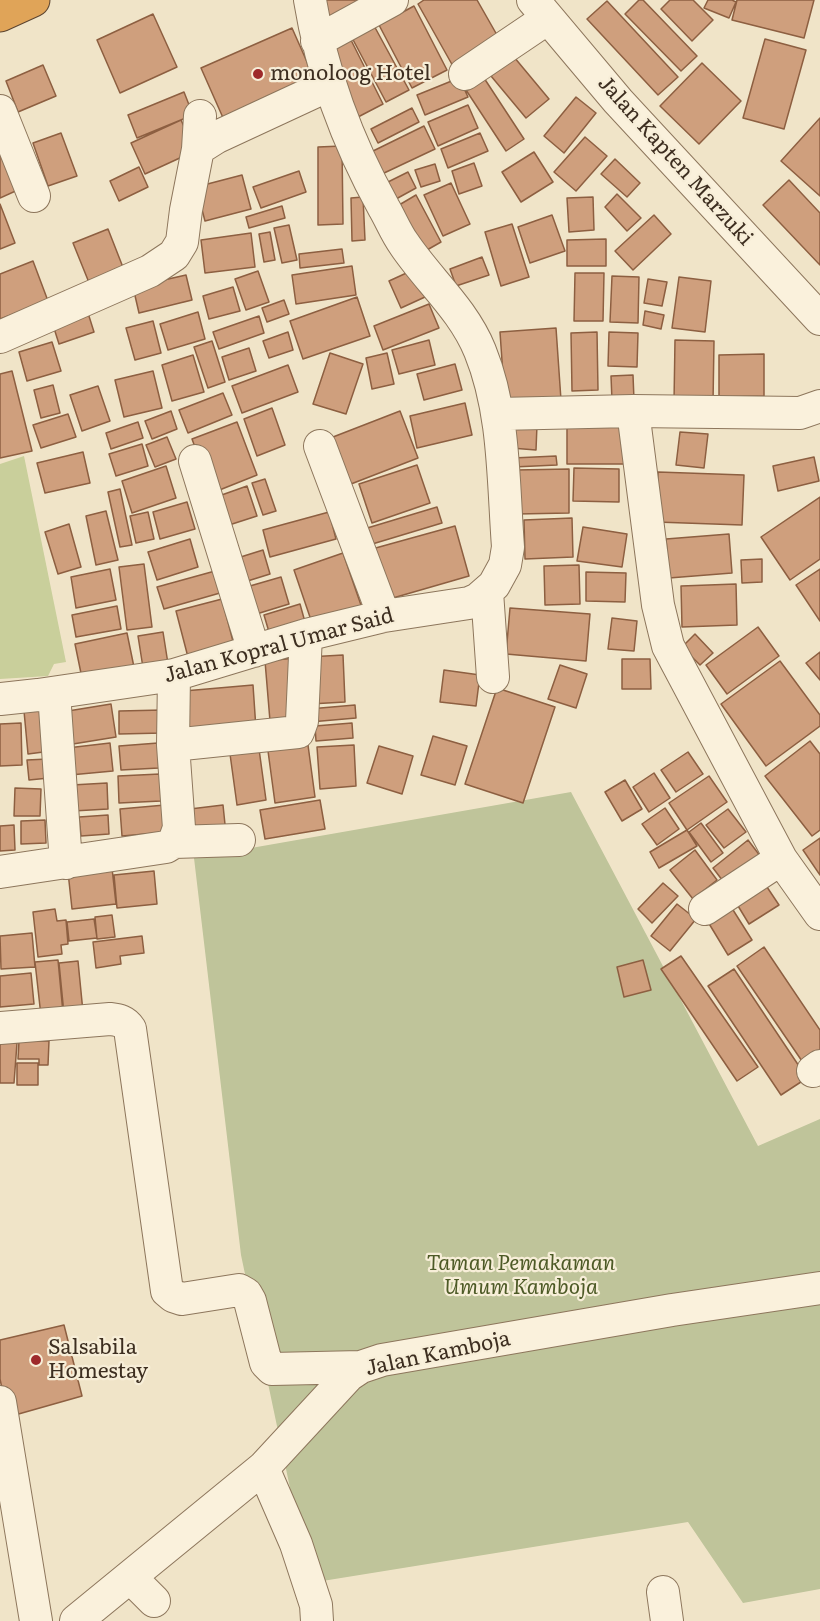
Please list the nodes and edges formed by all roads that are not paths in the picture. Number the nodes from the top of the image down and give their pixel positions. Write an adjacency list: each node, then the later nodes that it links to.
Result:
1 (33, 0): 5 (highway)
2 (310, 0): 6 (street)
3 (392, 0): 6 (street)
4 (540, 9): 7 (street); 13 (street, Jalan Kapten Marzuki)
5 (0, 15)
6 (317, 40): 8 (street)
7 (465, 74)
8 (329, 85): 11 (street); 17 (street)
9 (0, 111): 12 (street)
10 (200, 116): 11 (street)
11 (198, 149): 14 (street)
12 (34, 196)
13 (819, 316)
14 (0, 336)
15 (820, 406): 16 (street)
16 (633, 411): 17 (street); 31 (street)
17 (498, 414): 20 (street)
18 (320, 446): 21 (street)
19 (195, 461): 23 (street)
20 (487, 592): 21 (street, Jalan Kopral Umar Said); 25 (street)
21 (384, 616): 22 (street, Jalan Kopral Umar Said)
22 (306, 635): 23 (street, Jalan Kopral Umar Said); 28 (street)
23 (254, 651): 24 (street, Jalan Kopral Umar Said)
24 (174, 675): 26 (street, Jalan Kopral Umar Said); 28 (street)
25 (493, 677)
26 (54, 693): 27 (street, Jalan Kopral Umar Said); 32 (street)
27 (0, 699)
28 (173, 745): 30 (street)
29 (239, 840): 30 (street)
30 (174, 842): 32 (street)
31 (781, 859): 34 (street); 35 (street)
32 (66, 863): 33 (street)
33 (0, 872)
34 (705, 909)
35 (820, 914)
36 (0, 1028): 38 (street)
37 (820, 1288): 38 (street, Jalan Kamboja)
38 (361, 1367): 40 (street, Jalan Kamboja)
39 (0, 1402): 41 (street)
40 (264, 1468): 42 (street, Jalan Kamboja); 46 (street)
41 (10, 1538): 45 (street)
42 (130, 1577): 43 (street); 44 (street, Jalan Kamboja)
43 (154, 1601)
44 (83, 1619)
45 (36, 1621)
46 (316, 1621)

